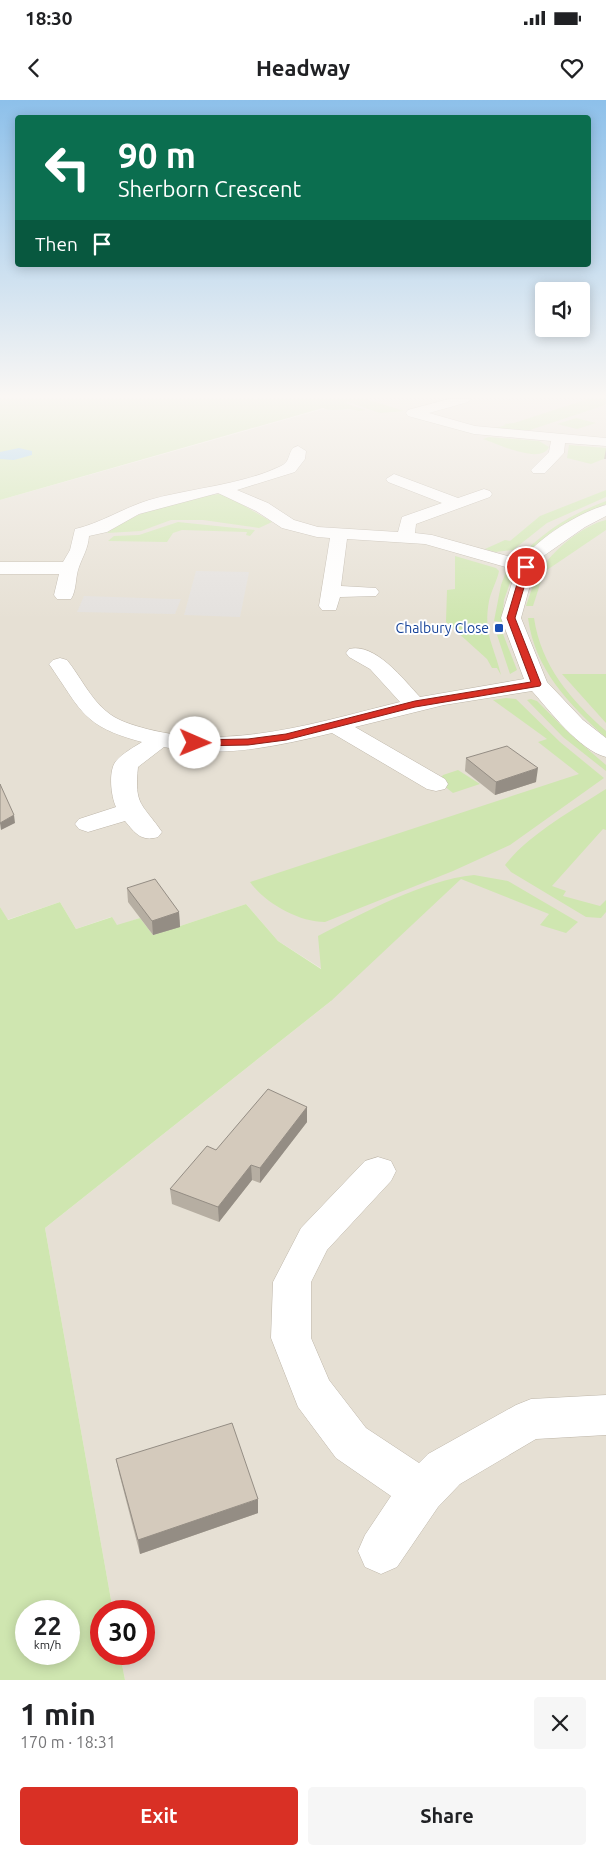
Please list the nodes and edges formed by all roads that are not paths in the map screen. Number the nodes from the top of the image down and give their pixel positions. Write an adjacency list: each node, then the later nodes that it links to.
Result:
1 (275, 473): 3 (street)
2 (394, 479): 5 (street)
3 (220, 488): 7 (street); 11 (street)
4 (484, 494): 5 (street)
5 (457, 503): 8 (street)
6 (606, 510): 9 (street)
7 (339, 534): 8 (street); 12 (street)
8 (406, 537): 9 (street)
9 (526, 567): 16 (street)
10 (0, 568): 11 (street)
11 (69, 568): 13 (street)
12 (369, 592)
13 (64, 595)
14 (356, 653): 17 (street)
15 (60, 664): 19 (street)
16 (537, 684): 17 (street); 20 (street)
17 (415, 704): 18 (street)
18 (335, 725): 19 (street); 21 (street)
19 (158, 741): 22 (street)
20 (606, 750)
21 (436, 784)
22 (130, 811): 23 (street); 24 (street)
23 (88, 824)
24 (149, 832)
25 (378, 1171): 27 (street)
26 (606, 1415): 27 (street)
27 (422, 1491): 28 (street)
28 (380, 1551)

